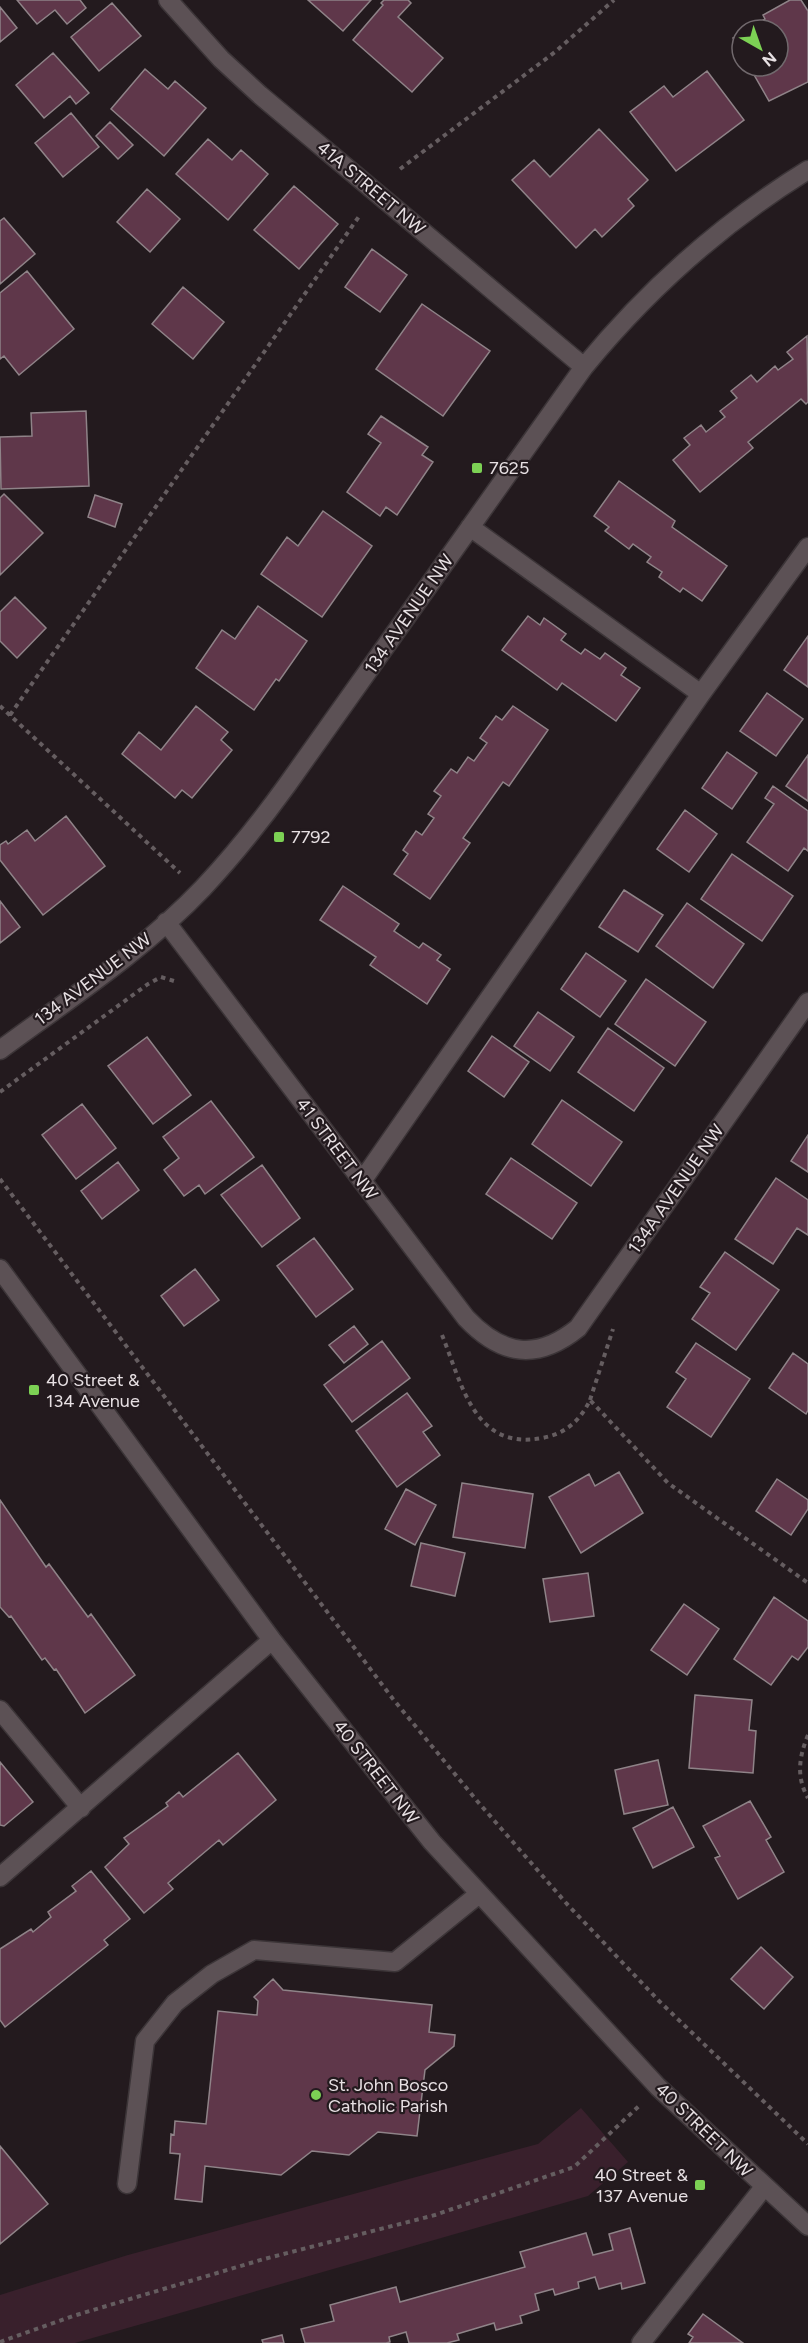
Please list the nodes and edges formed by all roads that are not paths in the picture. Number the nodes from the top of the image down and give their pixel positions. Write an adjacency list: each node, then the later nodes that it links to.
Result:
1 (168, 0): 3 (street, 41A STREET NW)
2 (808, 170): 3 (street, 134 AVENUE NW)
3 (584, 367): 4 (street, 134 AVENUE NW)
4 (470, 527): 6 (street); 7 (street, 134 AVENUE NW)
5 (808, 547): 6 (street)
6 (701, 694): 10 (street)
7 (166, 922): 9 (street, 134 AVENUE NW); 10 (street, 41 STREET NW)
8 (808, 1002): 12 (street, 134A AVENUE NW)
9 (0, 1050)
10 (362, 1181): 12 (street, 41 STREET NW)
11 (2, 1277): 13 (street, 40 STREET NW)
12 (527, 1351)
13 (272, 1640): 15 (street); 17 (street, 40 STREET NW)
14 (0, 1710): 15 (street)
15 (81, 1808): 16 (street)
16 (0, 1877)
17 (479, 1894): 18 (street); 19 (street, 40 STREET NW)
18 (128, 2184)
19 (764, 2187): 20 (street, 40 STREET NW); 21 (street)
20 (808, 2226)
21 (641, 2343)

